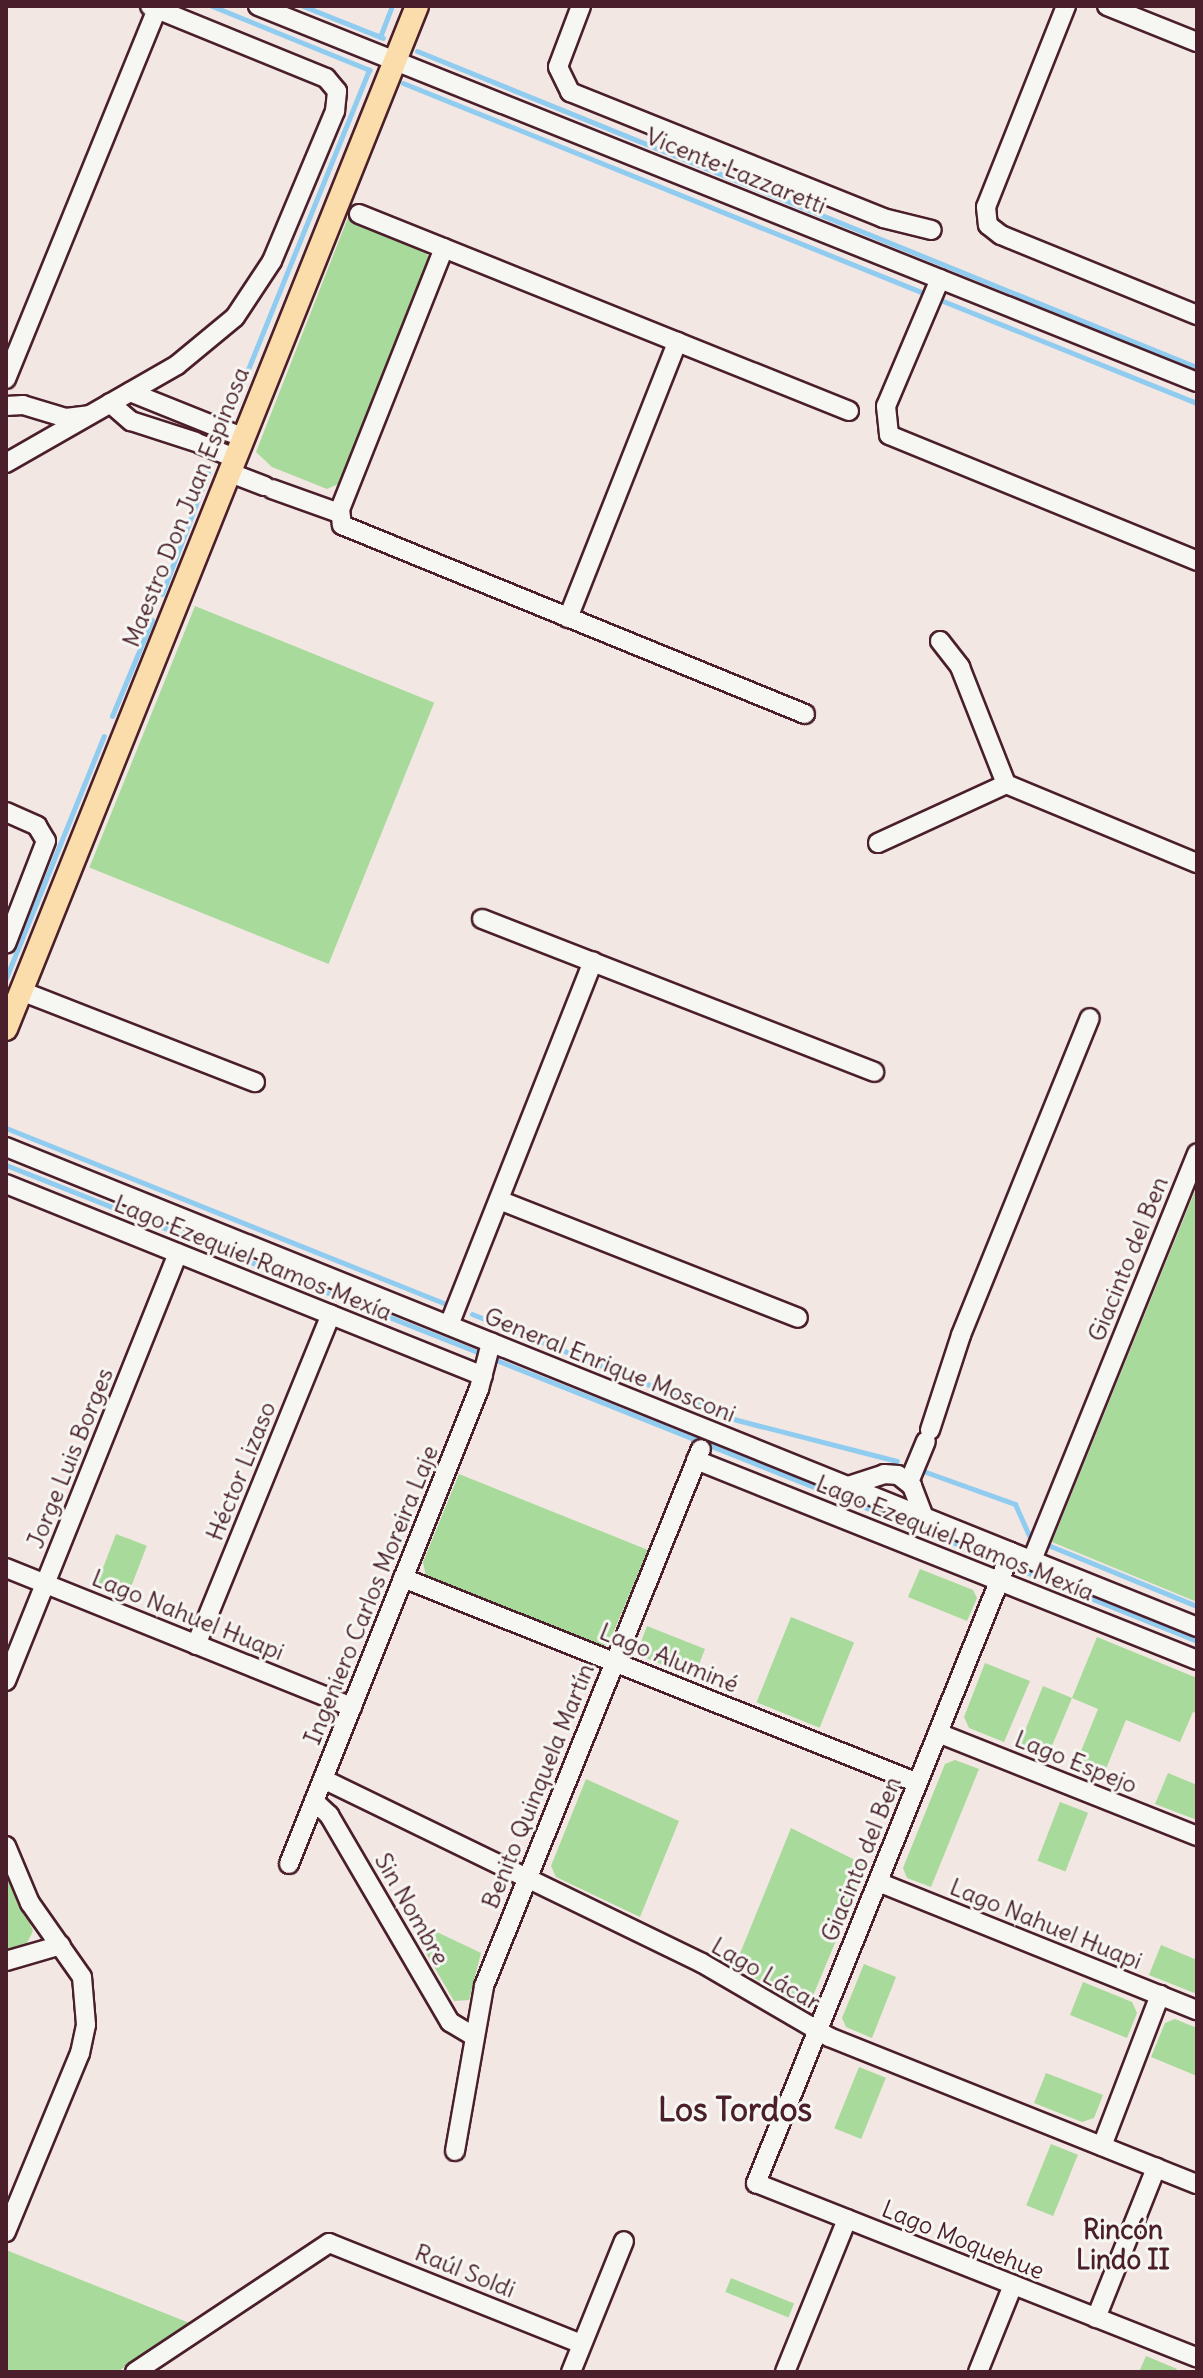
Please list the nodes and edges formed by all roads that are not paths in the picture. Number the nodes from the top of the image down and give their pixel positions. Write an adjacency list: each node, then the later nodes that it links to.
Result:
1 (258, 6): 8 (street, Vicente Lazzaretti)
2 (417, 6): 8 (main road, Maestro Don Juan Espinosa)
3 (581, 6): 10 (street)
4 (1066, 6): 13 (street)
5 (1107, 6): 7 (street)
6 (153, 7): 15 (street); 18 (street)
7 (1197, 42)
8 (394, 60): 12 (street, Vicente Lazzaretti); 24 (main road, Maestro Don Juan Espinosa)
9 (359, 214): 11 (street)
10 (932, 230)
11 (444, 248): 14 (street); 26 (street)
12 (940, 279): 17 (street, Vicente Lazzaretti); 27 (street)
13 (1197, 315)
14 (677, 342): 22 (street); 28 (street)
15 (16, 355): 16 (street); 21 (street)
16 (6, 379)
17 (1197, 382)
18 (136, 388): 19 (street); 24 (street)
19 (110, 403): 23 (street); 24 (street)
20 (6, 406): 21 (street)
21 (35, 408): 23 (street)
22 (849, 411)
23 (89, 415): 25 (street)
24 (238, 448): 26 (street); 38 (main road, Maestro Don Juan Espinosa)
25 (6, 463)
26 (339, 513): 28 (street)
27 (1197, 561)
28 (568, 618): 30 (street)
29 (940, 641): 31 (street)
30 (805, 714)
31 (1006, 784): 33 (street); 34 (street)
32 (6, 812): 36 (street)
33 (878, 843)
34 (1197, 863)
35 (482, 919): 37 (street)
36 (6, 944)
37 (593, 962): 41 (street); 46 (street)
38 (21, 991): 40 (main road, Maestro Don Juan Espinosa); 42 (street)
39 (1090, 1018): 54 (street)
40 (6, 1029)
41 (874, 1072)
42 (255, 1082)
43 (6, 1147): 50 (street, General Enrique Mosconi)
44 (1197, 1153): 58 (street, Giacinto del Ben)
45 (7, 1188): 47 (street, Lago Ezequiel Ramos Mexía)
46 (499, 1200): 49 (street); 50 (street)
47 (178, 1253): 48 (street, Lago Ezequiel Ramos Mexía); 62 (street, Jorge Luis Borges)
48 (331, 1315): 52 (street, Lago Ezequiel Ramos Mexía); 64 (street, Héctor Lizaso)
49 (798, 1318)
50 (449, 1325): 51 (street, General Enrique Mosconi)
51 (491, 1343): 52 (street, Ingeniero Carlos Moreira Laje); 55 (street, General Enrique Mosconi)
52 (483, 1376): 60 (street, Ingeniero Carlos Moreira Laje)
53 (698, 1454): 61 (street, Lago Ezequiel Ramos Mexía); 66 (street, Benito Quinquela Martín)
54 (909, 1482): 55 (street); 56 (street)
55 (848, 1486): 56 (street, General Enrique Mosconi)
56 (924, 1517): 57 (street, General Enrique Mosconi)
57 (1011, 1552): 58 (street, General Enrique Mosconi); 61 (street, Giacinto del Ben)
58 (1032, 1560): 63 (street, General Enrique Mosconi)
59 (6, 1568): 62 (street, Lago Nahuel Huapi)
60 (403, 1578): 66 (street, Lago Aluminé); 68 (street, Ingeniero Carlos Moreira Laje)
61 (999, 1581): 65 (street, Lago Ezequiel Ramos Mexía); 69 (street, Giacinto del Ben)
62 (45, 1584): 64 (street, Lago Nahuel Huapi); 67 (street, Jorge Luis Borges)
63 (1197, 1627)
64 (196, 1645): 68 (street, Lago Nahuel Huapi)
65 (1197, 1660)
66 (614, 1662): 71 (street, Lago Aluminé); 76 (street, Benito Quinquela Martín)
67 (6, 1681)
68 (352, 1707): 70 (street, Ingeniero Carlos Moreira Laje)
69 (938, 1733): 71 (street, Giacinto del Ben); 73 (street, Lago Espejo)
70 (323, 1779): 72 (street, Ingeniero Carlos Moreira Laje); 76 (street, Lago Lácar)
71 (918, 1783): 77 (street, Giacinto del Ben)
72 (314, 1801): 75 (street, Ingeniero Carlos Moreira Laje); 83 (street, Sin Nombre)
73 (1197, 1836)
74 (6, 1846): 78 (street)
75 (289, 1864)
76 (527, 1878): 82 (street, Lago Lácar); 83 (street, Benito Quinquela Martín)
77 (878, 1882): 80 (street, Lago Nahuel Huapi); 82 (street, Giacinto del Ben)
78 (61, 1945): 79 (street); 90 (street)
79 (6, 1961)
80 (1160, 1995): 81 (street, Lago Nahuel Huapi); 84 (street)
81 (1197, 2010)
82 (817, 2031): 84 (street, Lago Lácar); 87 (street, Giacinto del Ben)
83 (473, 2036): 85 (street, Benito Quinquela Martín)
84 (1102, 2146): 86 (street, Lago Lácar)
85 (455, 2151)
86 (1156, 2168): 88 (street, Lago Lácar); 93 (street)
87 (756, 2183): 89 (street, Lago Moquehue)
88 (1197, 2184)
89 (847, 2219): 92 (street, Lago Moquehue); 98 (street)
90 (6, 2232)
91 (624, 2241): 94 (street)
92 (1013, 2285): 93 (street, Lago Moquehue); 99 (street)
93 (1096, 2318): 95 (street, Lago Moquehue)
94 (582, 2344): 96 (street, Raúl Soldi); 97 (street)
95 (1197, 2358)
96 (135, 2372)
97 (571, 2372)
98 (785, 2372)
99 (978, 2372)

